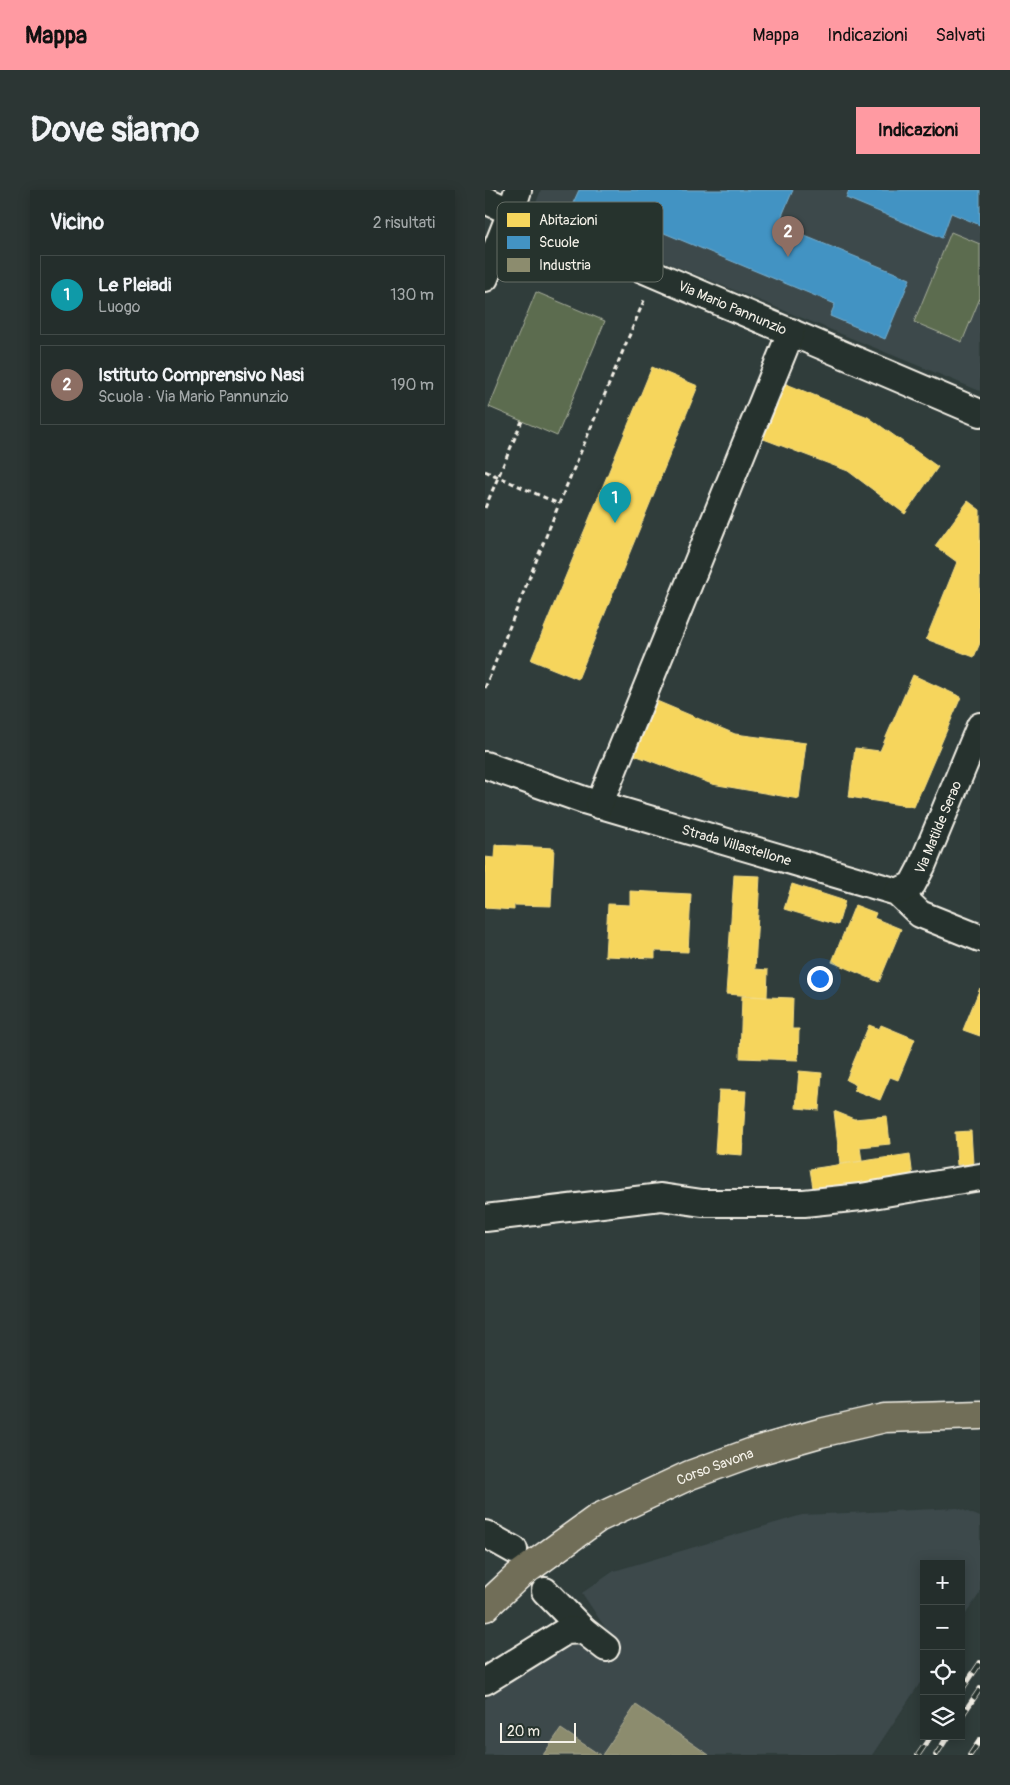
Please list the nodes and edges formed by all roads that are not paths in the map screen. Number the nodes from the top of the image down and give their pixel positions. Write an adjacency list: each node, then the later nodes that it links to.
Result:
1 (485, 200): 2 (street, Via Mario Pannunzio)
2 (514, 201)
3 (497, 246): 5 (street)
4 (663, 277): 6 (street, Via Mario Pannunzio)
5 (485, 278)
6 (791, 332): 7 (street, Via Mario Pannunzio); 10 (street)
7 (980, 413)
8 (980, 726): 11 (street, Via Matilde Serao)
9 (485, 765): 10 (street, Strada Villastellone)
10 (599, 805): 11 (street, Strada Villastellone)
11 (897, 892): 12 (street, Strada Villastellone)
12 (980, 938)
13 (980, 1177): 14 (street)
14 (485, 1218)
15 (980, 1415): 19 (main road, Corso Savona)
16 (485, 1534): 17 (street)
17 (514, 1550)
18 (545, 1591): 20 (street)
19 (485, 1607)
20 (583, 1630): 21 (street); 22 (street)
21 (606, 1648)
22 (488, 1686)

